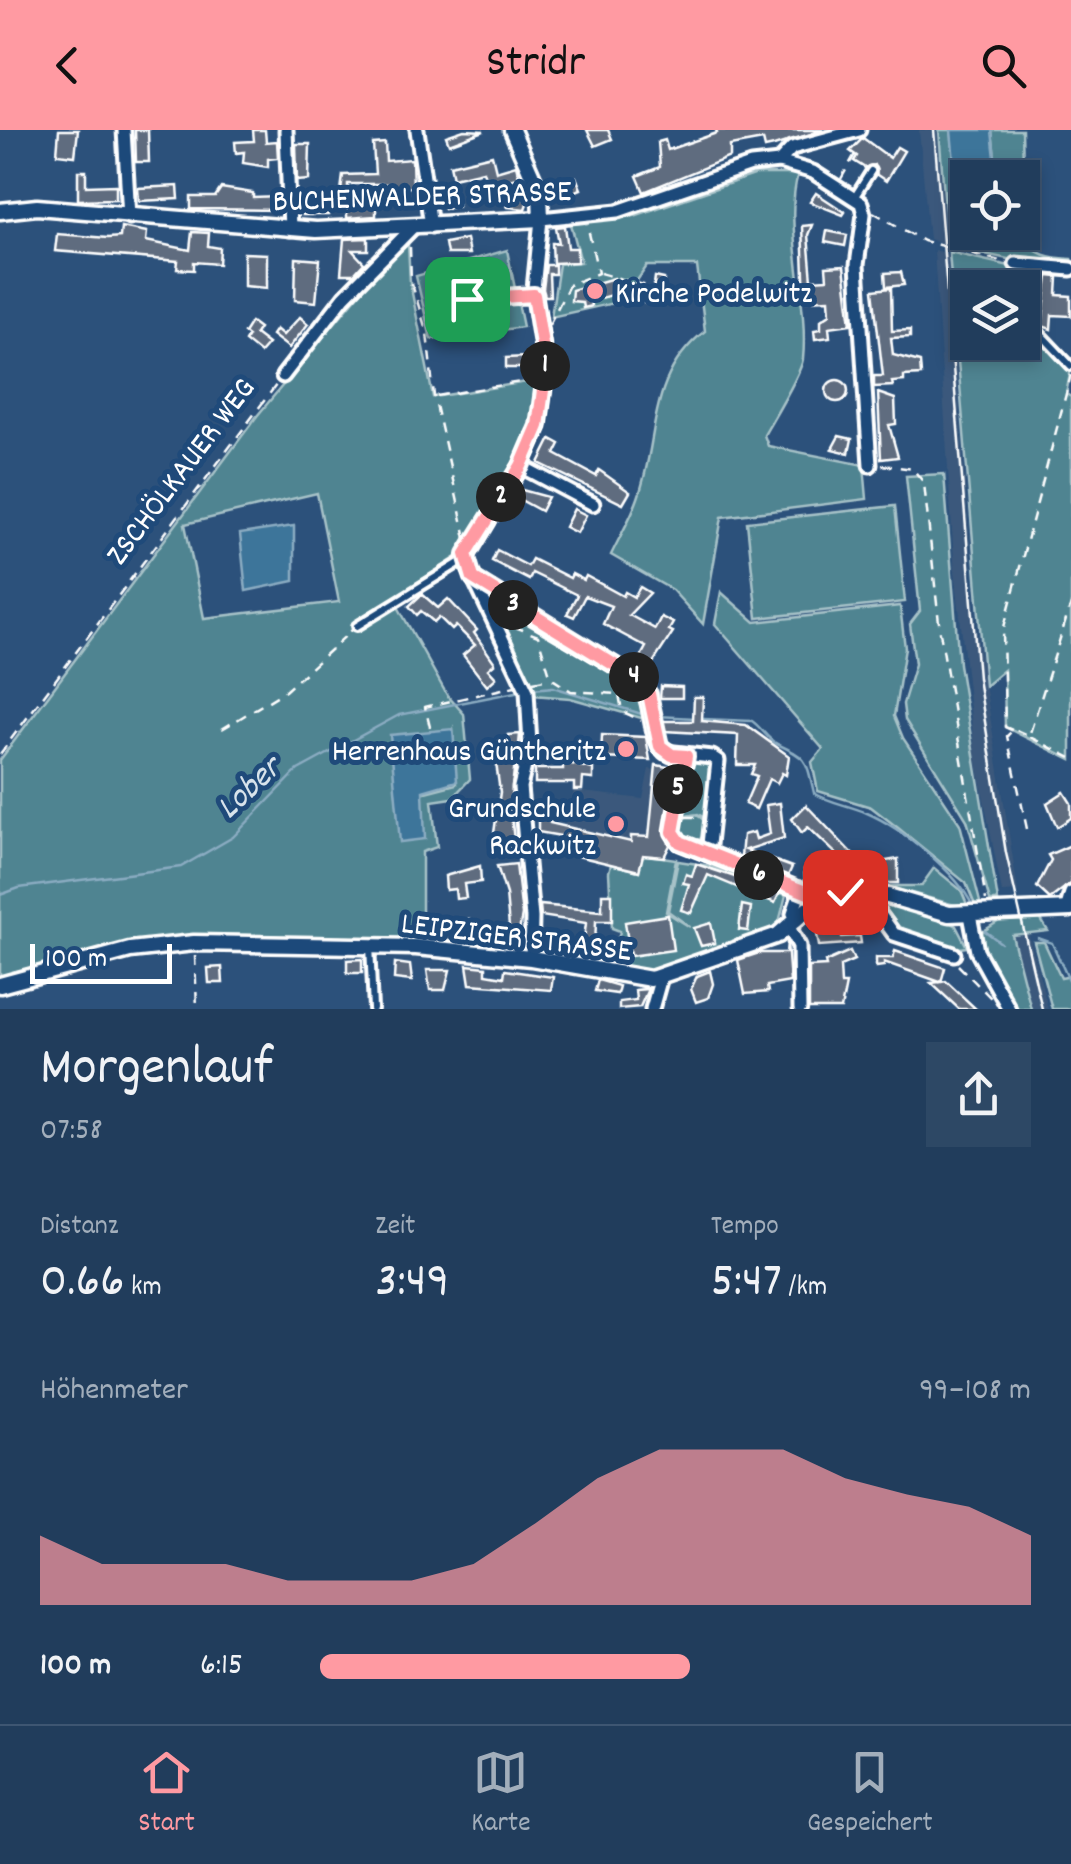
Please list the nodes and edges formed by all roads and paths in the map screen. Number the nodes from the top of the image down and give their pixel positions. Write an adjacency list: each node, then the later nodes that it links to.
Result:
1 (124, 130): 13 (street)
2 (286, 130): 17 (street)
3 (417, 130): 16 (street)
4 (512, 130): 15 (street)
5 (859, 130): 7 (street, BUCHENWALDER STRASSE)
6 (855, 154): 9 (path)
7 (779, 162): 9 (street); 14 (street, BUCHENWALDER STRASSE)
8 (870, 172): 10 (lane)
9 (837, 187): 10 (street)
10 (854, 198): 11 (street)
11 (864, 208): 19 (path); 35 (street)
12 (0, 211): 13 (street, BUCHENWALDER STRASSE)
13 (129, 216): 17 (street, BUCHENWALDER STRASSE)
14 (585, 216): 15 (street, BUCHENWALDER STRASSE); 23 (path)
15 (540, 219): 16 (street, BUCHENWALDER STRASSE); 25 (street)
16 (431, 226): 18 (street, BUCHENWALDER STRASSE)
17 (290, 229): 18 (street, BUCHENWALDER STRASSE)
18 (409, 232): 32 (street, ZSCHÖLKAUER WEG); 34 (path)
19 (1016, 264): 21 (street)
20 (462, 267): 26 (path)
21 (1040, 267): 22 (street); 30 (lane)
22 (1071, 269)
23 (598, 272): 24 (path); 29 (path)
24 (651, 287)
25 (534, 295): 26 (path); 33 (street)
26 (469, 301): 27 (path); 28 (path)
27 (447, 304)
28 (472, 322)
29 (548, 326)
30 (1071, 366)
31 (1071, 374): 48 (path)
32 (283, 376): 50 (path, ZSCHÖLKAUER WEG)
33 (544, 378): 34 (path); 36 (street)
34 (434, 396): 38 (path)
35 (870, 464): 62 (path)
36 (521, 466): 37 (street); 38 (street)
37 (593, 504)
38 (466, 554): 39 (street); 42 (lane)
39 (479, 586): 40 (street); 44 (street)
40 (505, 600): 43 (path); 45 (street)
41 (1071, 604): 49 (path)
42 (357, 626): 47 (path)
43 (551, 678): 44 (path); 45 (path)
44 (525, 683): 46 (path); 67 (street)
45 (652, 722): 51 (street)
46 (430, 726)
47 (222, 729)
48 (1012, 730): 49 (path); 55 (path)
49 (1029, 736): 52 (path)
50 (0, 754)
51 (686, 756): 53 (street); 54 (street)
52 (1071, 758)
53 (674, 819): 54 (path); 56 (street)
54 (712, 828): 56 (street)
55 (1026, 829)
56 (708, 854): 57 (street)
57 (800, 890): 60 (street); 64 (street)
58 (1071, 892): 61 (street)
59 (865, 894): 60 (street); 63 (street); 68 (street)
60 (818, 897): 64 (street, LEIPZIGER STRASSE)
61 (1068, 909): 62 (street)
62 (988, 914): 63 (street)
63 (970, 915): 69 (street)
64 (792, 921): 70 (street, LEIPZIGER STRASSE); 75 (street)
65 (194, 942): 66 (street, LEIPZIGER STRASSE); 71 (street, LEIPZIGER STRASSE); 72 (path)
66 (370, 944): 67 (street, LEIPZIGER STRASSE); 73 (lane)
67 (530, 958): 70 (street, LEIPZIGER STRASSE)
68 (956, 959): 69 (path); 76 (path)
69 (982, 960): 76 (street)
70 (660, 977): 74 (street)
71 (0, 985)
72 (197, 1009)
73 (373, 1009)
74 (652, 1009)
75 (800, 1009)
76 (1005, 1009)

